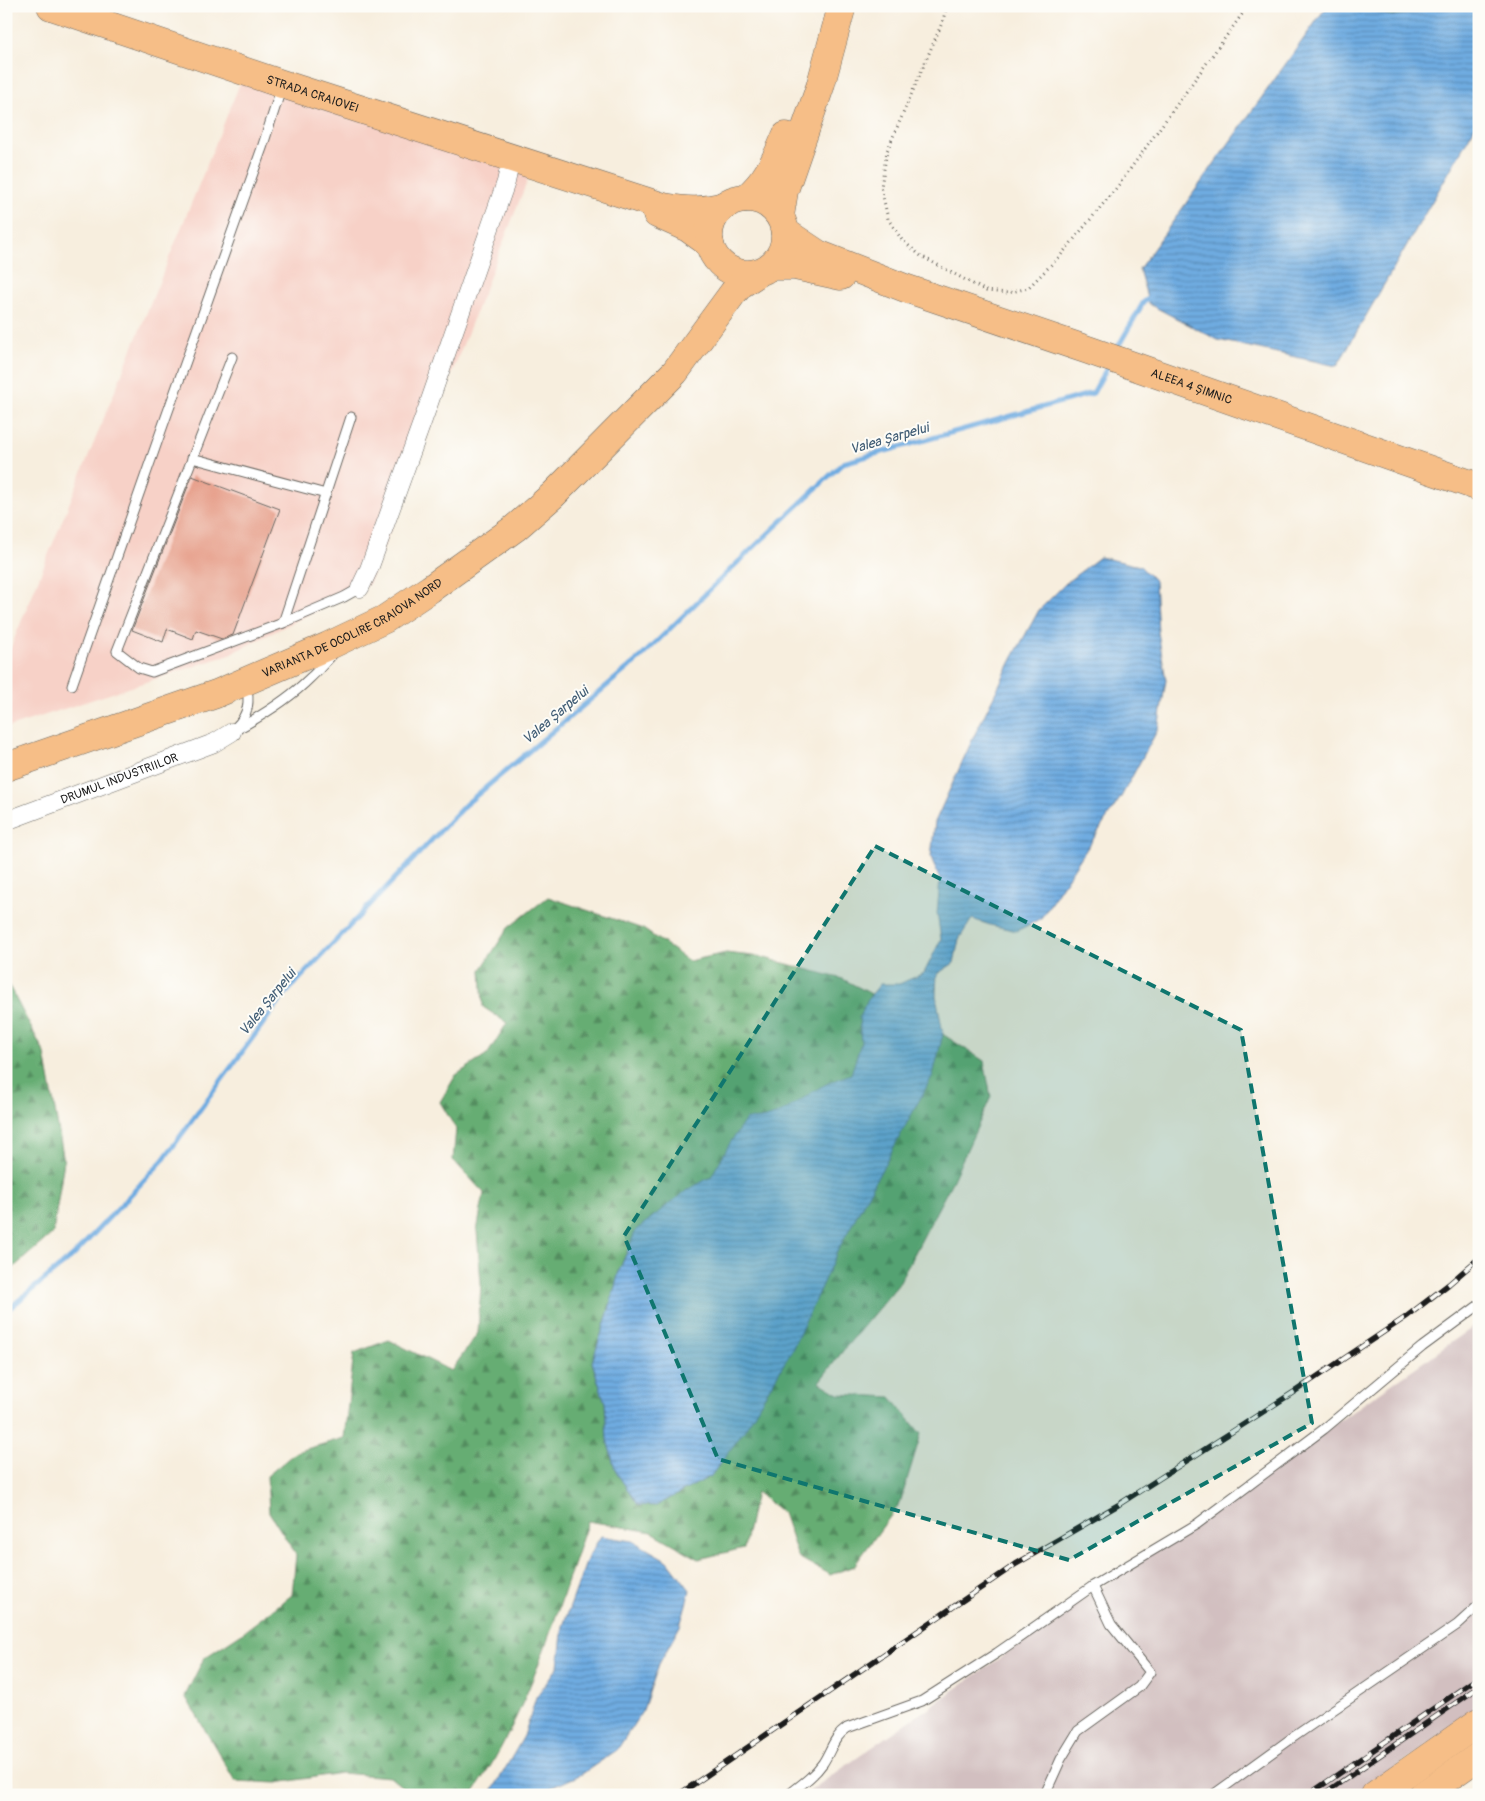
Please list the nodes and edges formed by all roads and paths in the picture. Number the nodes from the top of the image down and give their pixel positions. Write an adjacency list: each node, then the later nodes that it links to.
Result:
1 (51, 6): 6 (main road, STRADA CRAIOVEI)
2 (827, 6): 9 (main road)
3 (842, 6): 10 (main road)
4 (947, 6): 5 (path)
5 (1248, 6)
6 (282, 84): 7 (main road, STRADA CRAIOVEI); 24 (lane)
7 (511, 159): 8 (main road, STRADA CRAIOVEI); 20 (street)
8 (575, 180): 9 (main road); 11 (main road)
9 (736, 201): 10 (main road); 11 (main road)
10 (782, 224): 12 (main road); 13 (main road, ALEEA 4 ȘIMNIC)
11 (712, 250): 12 (main road); 15 (main road, VARIANTA DE OCOLIRE CRAIOVA NORD)
12 (764, 270): 13 (main road, ALEEA 4 ȘIMNIC); 15 (main road, VARIANTA DE OCOLIRE CRAIOVA NORD)
13 (905, 288): 18 (main road, ALEEA 4 ȘIMNIC)
14 (232, 357): 17 (lane)
15 (645, 401): 22 (main road, VARIANTA DE OCOLIRE CRAIOVA NORD)
16 (351, 417): 19 (lane)
17 (192, 458): 19 (lane); 21 (lane)
18 (1479, 487)
19 (326, 494): 21 (lane)
20 (360, 588): 21 (lane)
21 (283, 624)
22 (352, 634): 23 (main road, VARIANTA DE OCOLIRE CRAIOVA NORD); 25 (lane, DRUMUL INDUSTRIILOR)
23 (246, 682): 25 (lane, DRUMUL INDUSTRIILOR); 26 (main road, VARIANTA DE OCOLIRE CRAIOVA NORD)
24 (72, 685)
25 (232, 732): 27 (street, DRUMUL INDUSTRIILOR)
26 (6, 767)
27 (6, 821)
28 (1479, 1305): 29 (lane)
29 (1093, 1586): 33 (lane); 34 (lane)
30 (1479, 1605): 35 (lane)
31 (1479, 1722): 36 (main road)
32 (1479, 1756): 37 (main road)
33 (788, 1795)
34 (1046, 1795)
35 (1213, 1795)
36 (1375, 1795)
37 (1423, 1795)

